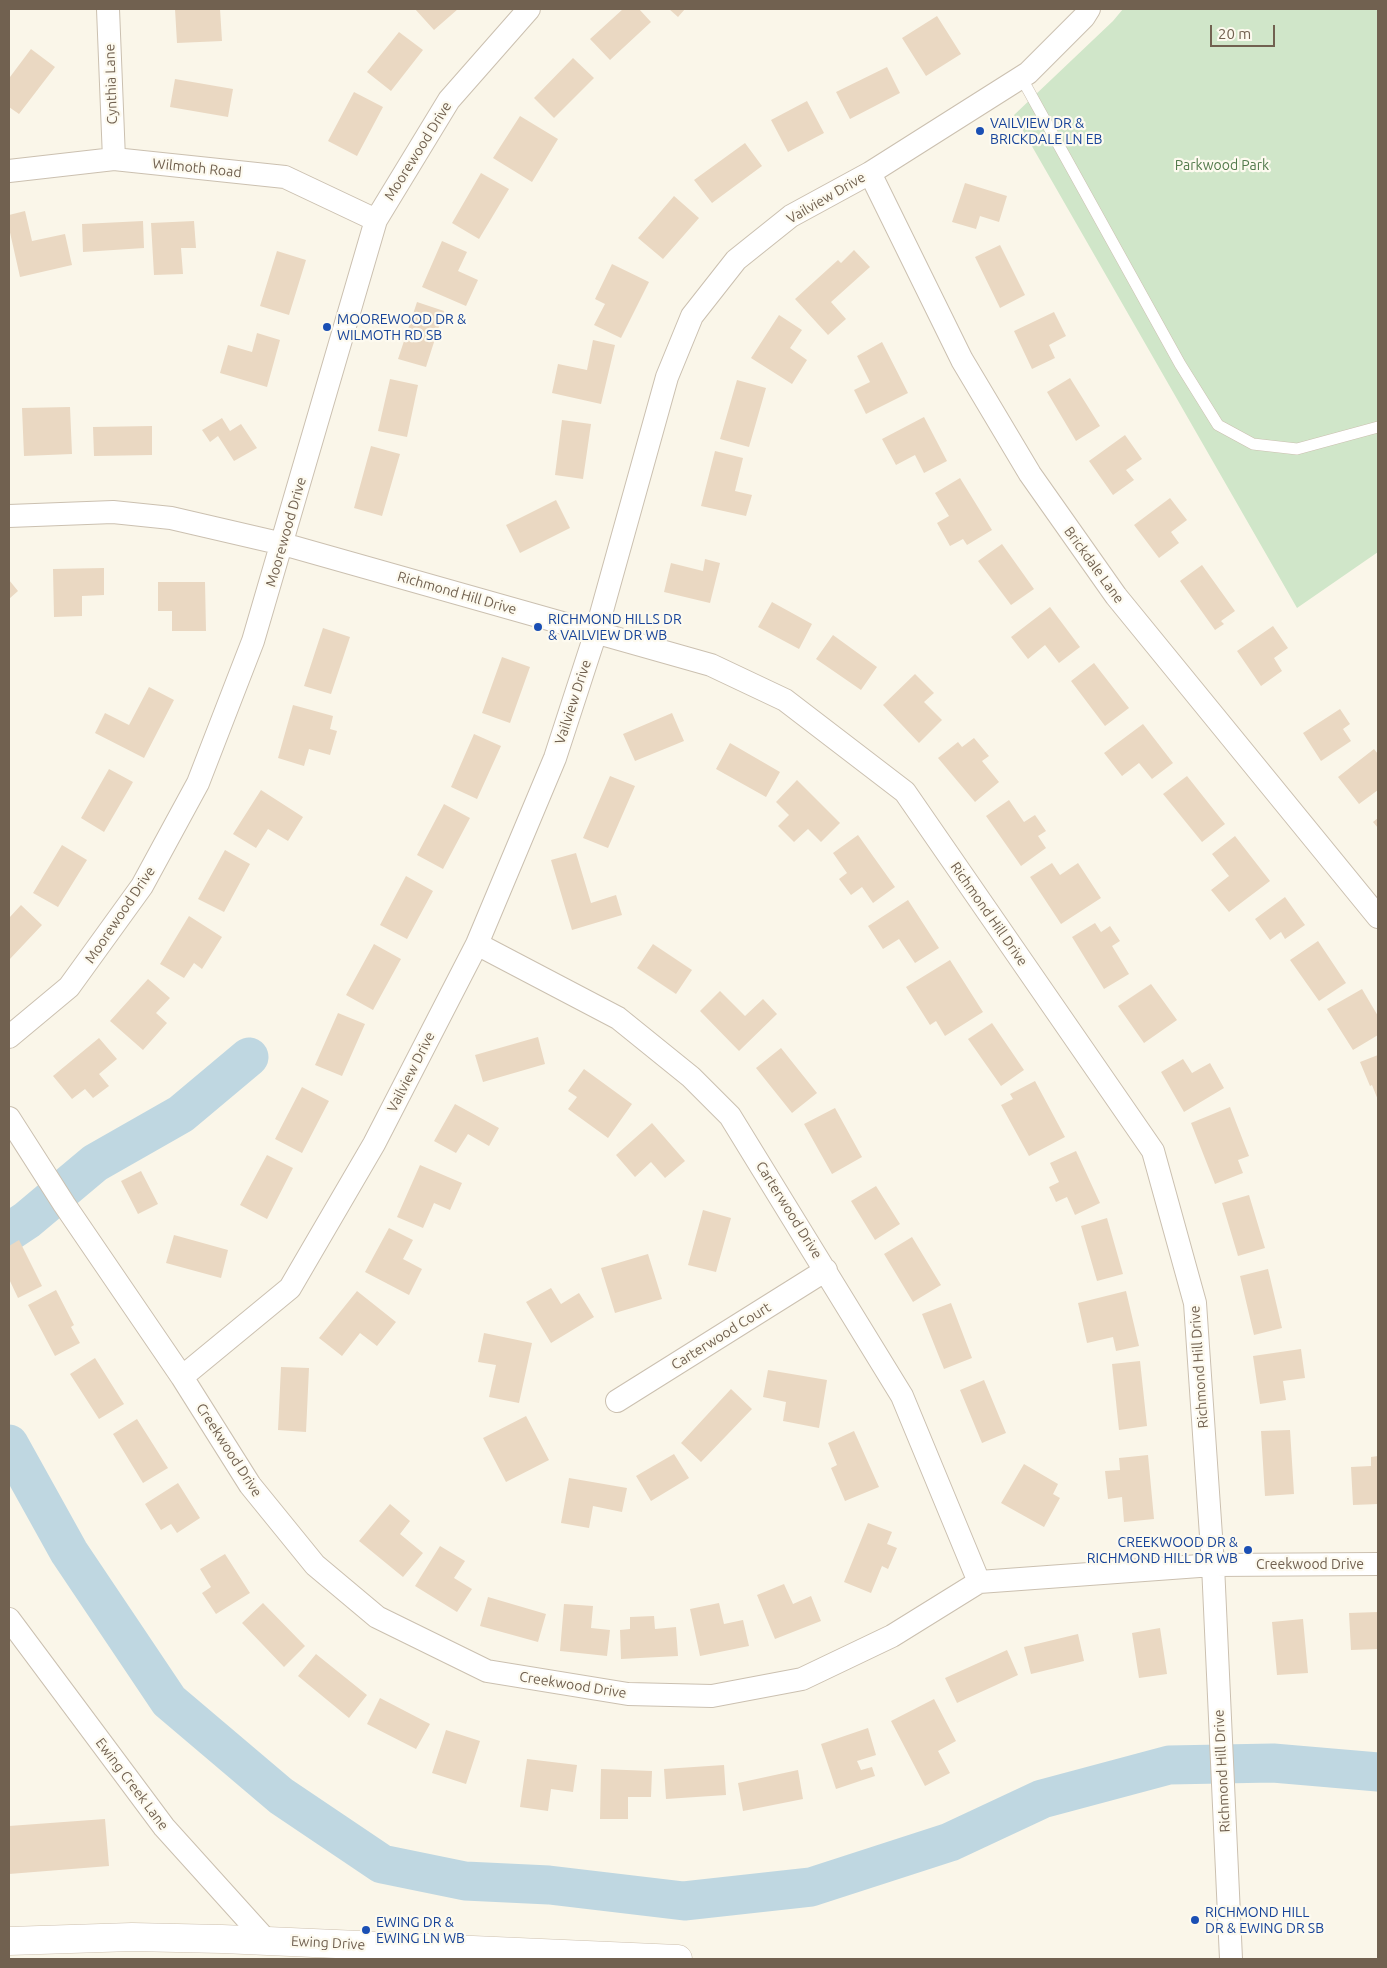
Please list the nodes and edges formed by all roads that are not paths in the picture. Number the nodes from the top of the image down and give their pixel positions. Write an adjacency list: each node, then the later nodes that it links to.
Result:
1 (108, 9): 5 (street, Cynthia Lane)
2 (529, 9): 8 (street, Moorewood Drive)
3 (1089, 9): 4 (street, Vailview Drive)
4 (1021, 77): 7 (street, Vailview Drive); 9 (lane)
5 (114, 159): 6 (street, Wilmoth Road); 8 (street, Wilmoth Road)
6 (9, 171)
7 (870, 173): 12 (street, Vailview Drive); 13 (street, Brickdale Lane)
8 (376, 220): 11 (street, Moorewood Drive)
9 (1378, 427)
10 (9, 516): 11 (street, Richmond Hill Drive)
11 (283, 544): 12 (street, Richmond Hill Drive); 15 (street, Moorewood Drive)
12 (596, 632): 14 (street, Vailview Drive); 21 (street, Richmond Hill Drive)
13 (1378, 917)
14 (478, 944): 17 (street, Carterwood Drive); 18 (street, Vailview Drive)
15 (9, 1037)
16 (9, 1118): 18 (street, Creekwood Drive)
17 (826, 1270): 19 (street, Carterwood Court); 22 (street, Carterwood Drive)
18 (182, 1377): 22 (street, Creekwood Drive)
19 (617, 1401)
20 (1378, 1564): 21 (street, Creekwood Drive)
21 (1213, 1565): 22 (street, Creekwood Drive); 28 (street, Richmond Hill Drive)
22 (979, 1582)
23 (9, 1619): 24 (street, Ewing Creek Lane)
24 (266, 1940): 25 (main road, Ewing Drive); 26 (main road, Ewing Drive)
25 (9, 1941)
26 (508, 1956): 27 (main road, Ewing Drive)
27 (678, 1959)
28 (1231, 1959)

